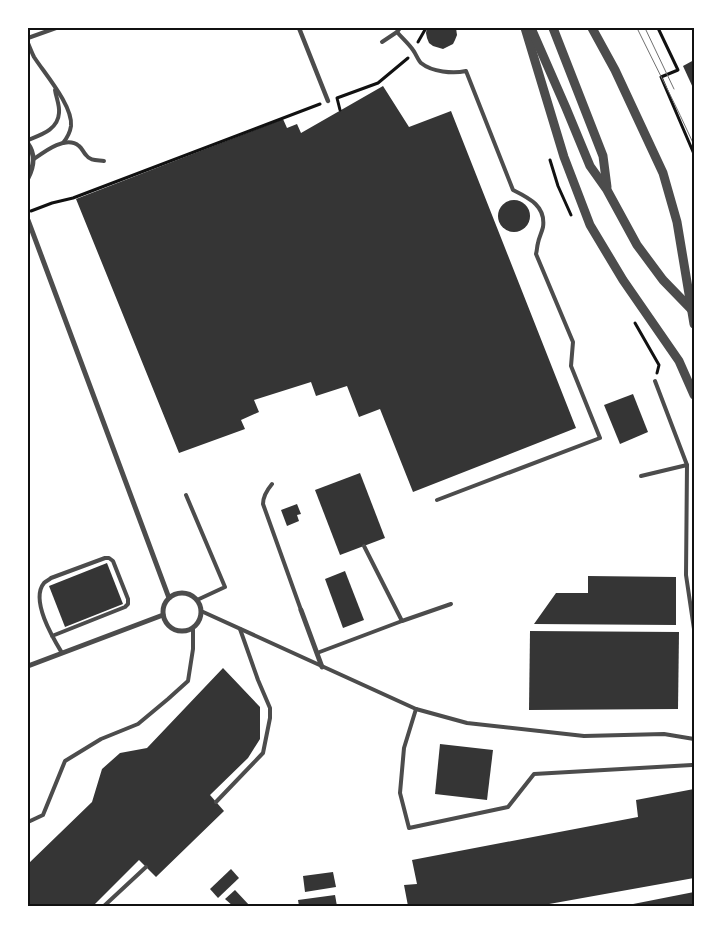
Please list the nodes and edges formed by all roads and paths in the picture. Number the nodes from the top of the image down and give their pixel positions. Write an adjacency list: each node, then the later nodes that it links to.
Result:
1 (56, 28): 11 (lane)
2 (299, 28): 17 (street)
3 (400, 28): 10 (lane)
4 (426, 28): 14 (path)
5 (525, 28): 31 (street)
6 (531, 28): 25 (street)
7 (553, 28): 25 (street)
8 (592, 28): 29 (street)
9 (658, 28): 21 (path)
10 (397, 32): 12 (lane); 14 (lane)
11 (28, 38)
12 (382, 42)
13 (28, 43): 15 (lane)
14 (414, 50): 16 (path); 36 (lane)
15 (54, 88): 19 (lane); 20 (lane)
16 (337, 98): 17 (path); 18 (path)
17 (328, 101): 26 (path)
18 (340, 110)
19 (28, 142): 22 (street)
20 (63, 143): 22 (lane); 23 (lane)
21 (694, 154)
22 (34, 159): 24 (street)
23 (104, 161)
24 (28, 178)
25 (607, 190): 28 (street)
26 (28, 213)
27 (28, 220): 38 (street)
28 (694, 312)
29 (694, 324)
30 (655, 381): 32 (lane)
31 (694, 395)
32 (687, 466): 33 (lane); 47 (lane)
33 (641, 476)
34 (272, 484): 41 (lane)
35 (186, 495): 39 (lane)
36 (437, 500)
37 (364, 546): 44 (lane)
38 (169, 598): 39 (street); 43 (street)
39 (197, 600): 42 (street)
40 (451, 604): 44 (lane)
41 (301, 610): 50 (street)
42 (201, 611): 45 (street); 46 (lane)
43 (163, 615): 45 (street); 49 (street)
44 (402, 621): 50 (lane)
45 (193, 628): 57 (lane)
46 (240, 629): 52 (lane); 56 (lane)
47 (694, 629)
48 (52, 636): 48 (lane); 49 (lane)
49 (62, 653): 51 (street)
50 (317, 653): 52 (street)
51 (28, 666)
52 (322, 667): 53 (lane)
53 (416, 709): 54 (lane); 55 (lane)
54 (694, 739)
55 (692, 765)
56 (216, 802)
57 (28, 822)
58 (146, 867): 59 (lane)
59 (104, 906)

